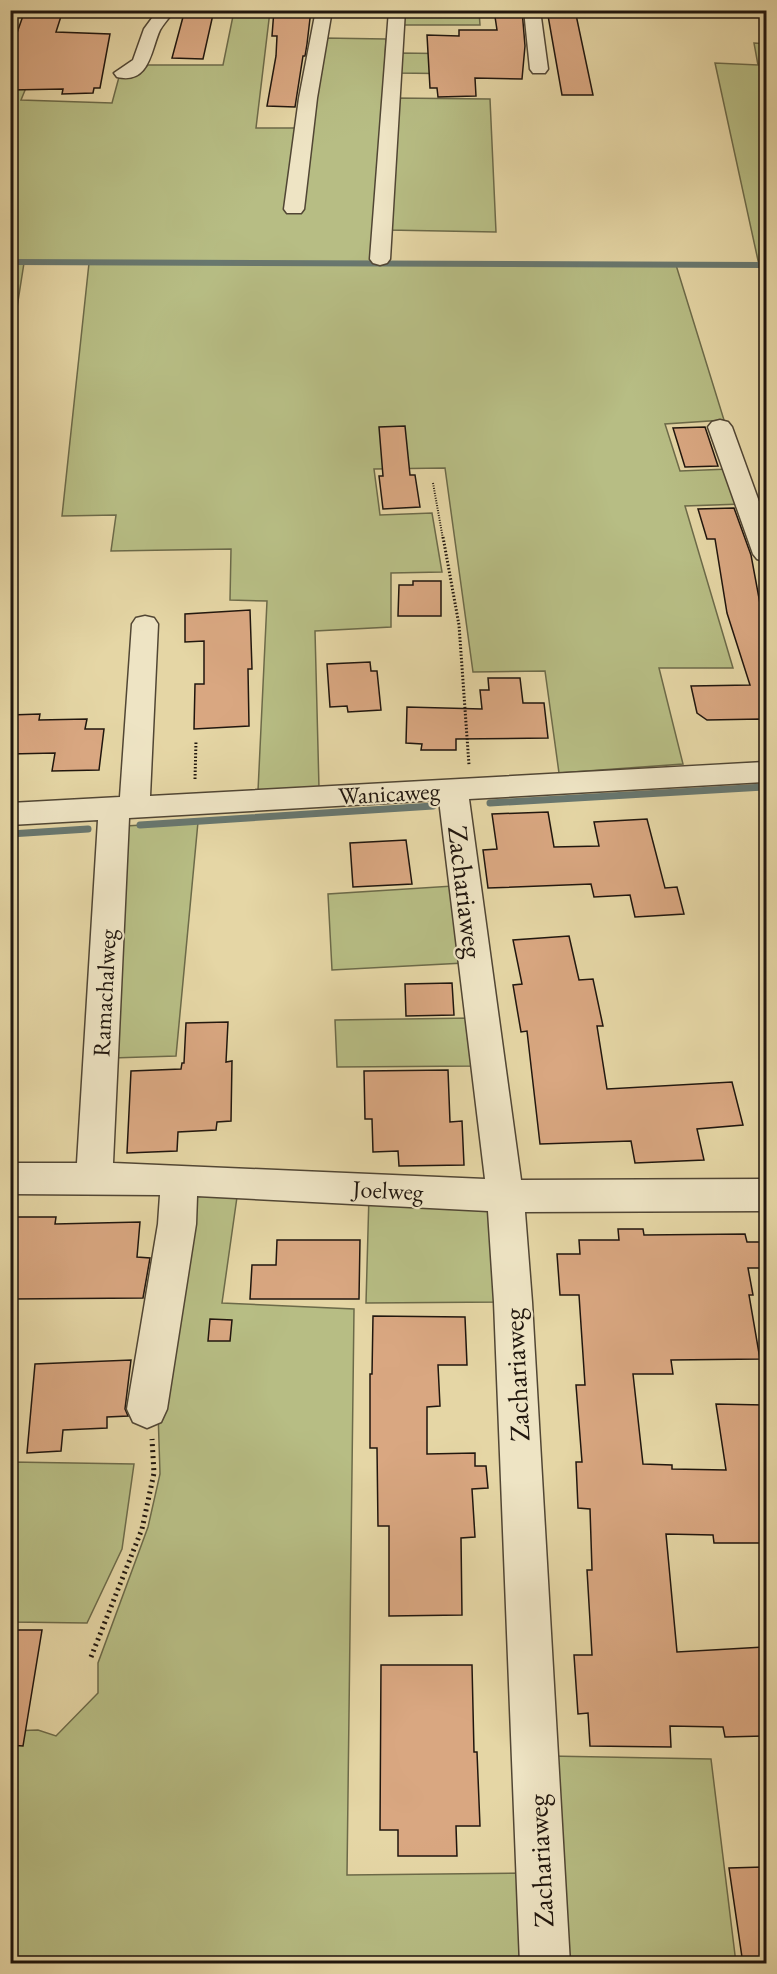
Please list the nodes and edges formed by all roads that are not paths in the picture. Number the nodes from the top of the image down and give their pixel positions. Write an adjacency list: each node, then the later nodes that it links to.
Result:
1 (167, 10): 6 (street)
2 (324, 10): 7 (street)
3 (397, 10): 8 (street)
4 (532, 10): 5 (street)
5 (539, 69)
6 (123, 72)
7 (294, 208)
8 (380, 259)
9 (720, 427): 10 (street)
10 (766, 554)
11 (145, 624): 14 (street, Ramachalweg)
12 (766, 772): 13 (street, Wanicaweg)
13 (462, 789): 14 (street, Wanicaweg); 20 (street, Zachariaweg)
14 (124, 808): 15 (street, Wanicaweg); 16 (street, Ramachalweg)
15 (10, 814)
16 (94, 1178): 17 (street, Joelweg); 18 (street, Joelweg)
17 (10, 1179)
18 (179, 1180): 20 (street, Joelweg); 21 (street)
19 (766, 1195): 20 (street, Joelweg)
20 (505, 1197): 22 (street, Zachariaweg)
21 (147, 1409)
22 (545, 1964)

